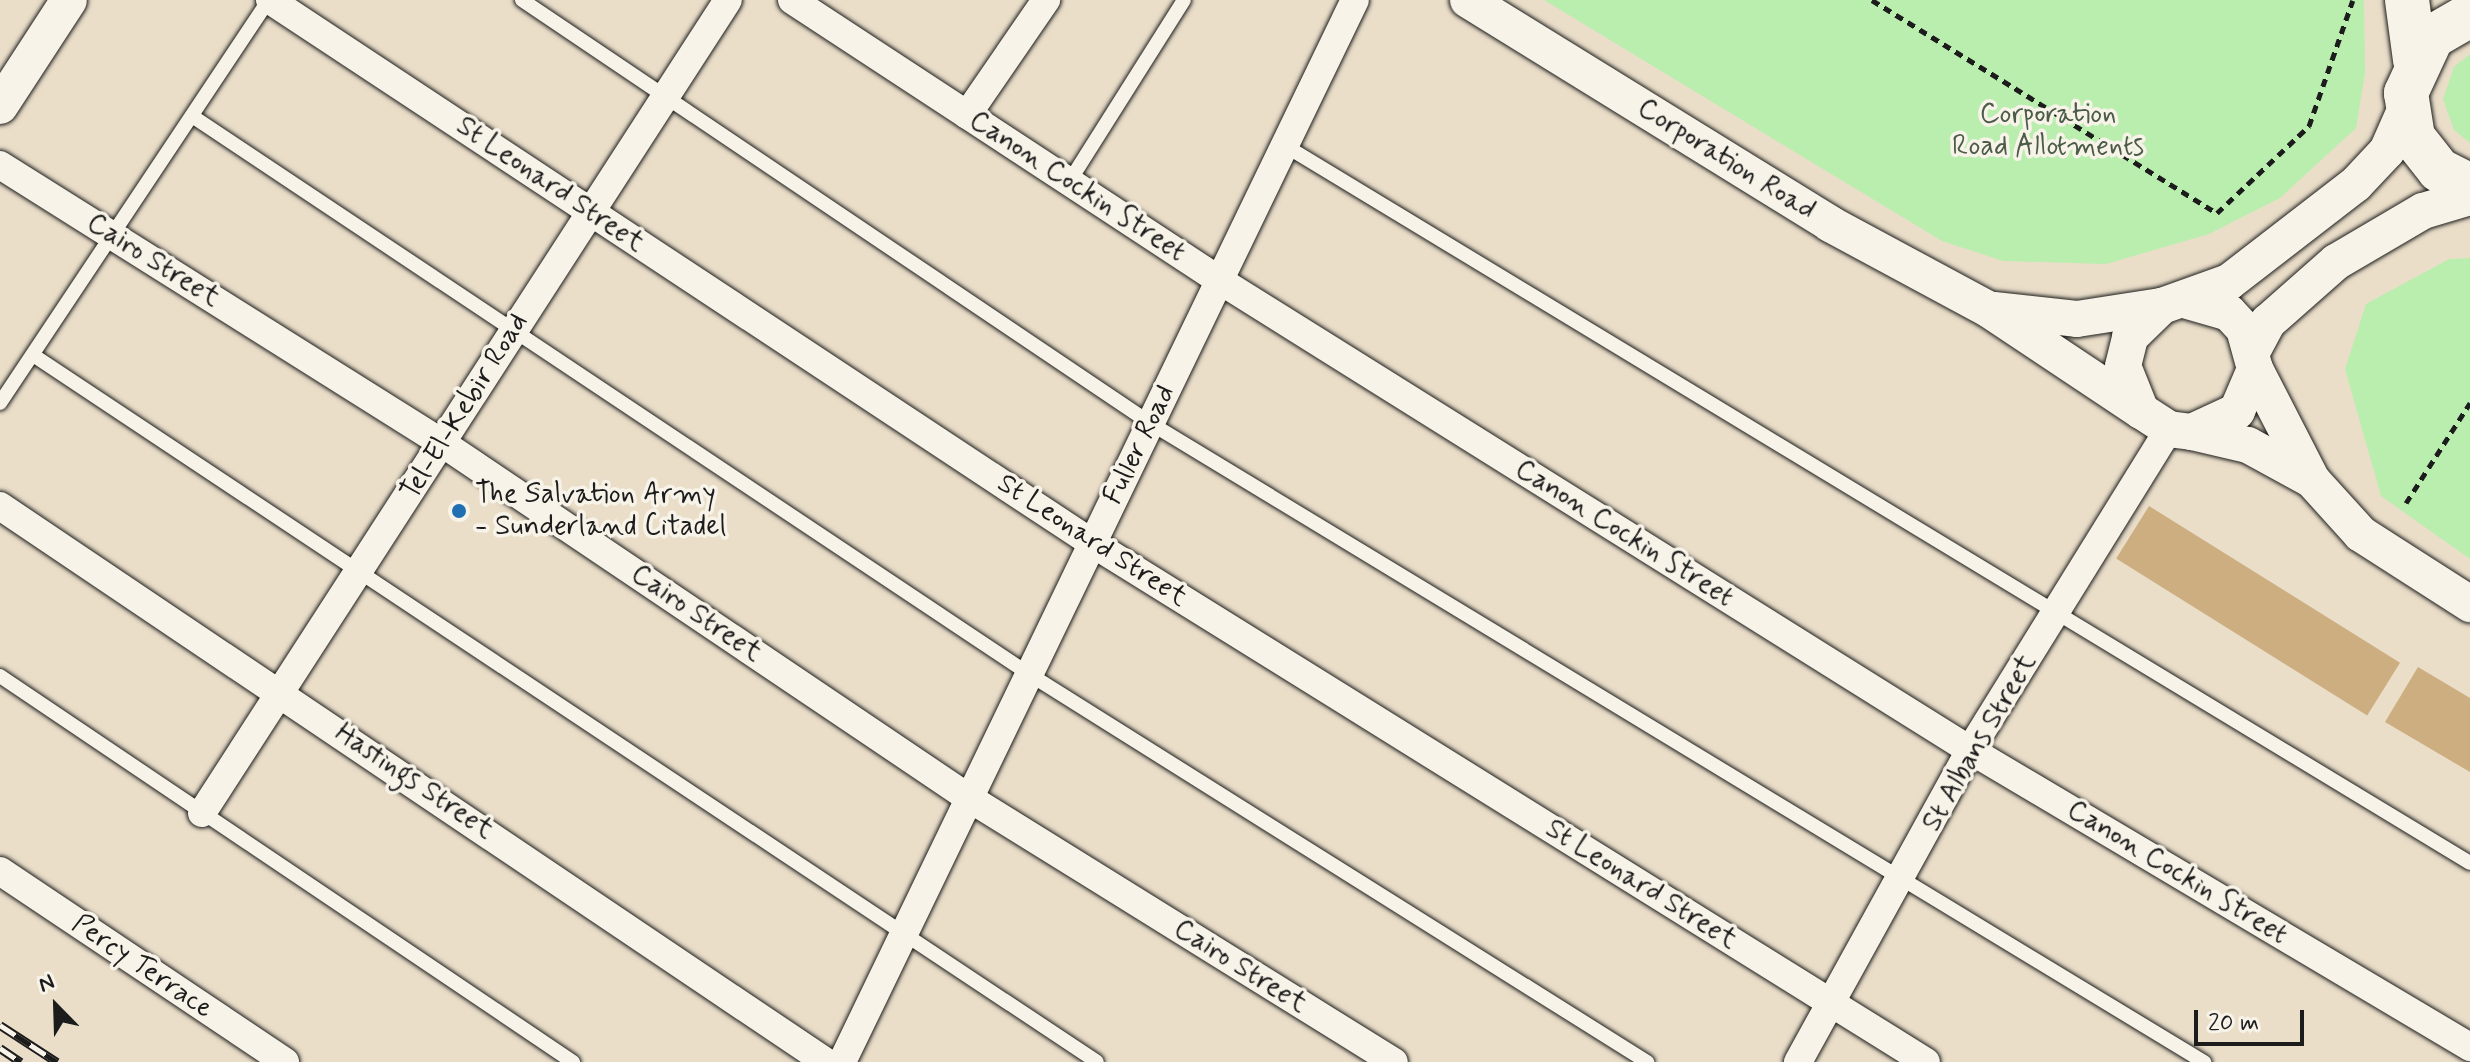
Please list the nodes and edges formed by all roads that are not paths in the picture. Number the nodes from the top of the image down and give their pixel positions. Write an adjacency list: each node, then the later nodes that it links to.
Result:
1 (69, 0): 13 (street)
2 (270, 0): 18 (lane); 24 (street, St Leonard Street)
3 (522, 0): 14 (lane)
4 (728, 0): 14 (street, Tel-El-Kebir Road)
5 (792, 0): 17 (street, Canon Cockin Street)
6 (1184, 0): 21 (lane)
7 (1355, 0): 19 (street, Fuller Road)
8 (1468, 0): 28 (street, Corporation Road)
9 (2407, 0): 12 (highway)
10 (1039, 2): 17 (street)
11 (2470, 15): 12 (highway)
12 (2415, 60): 16 (highway)
13 (10, 69): 15 (street)
14 (665, 97): 24 (street, Tel-El-Kebir Road); 33 (lane)
15 (0, 106)
16 (2406, 108): 22 (highway); 27 (street, Corporation Road)
17 (967, 115): 21 (street, Canon Cockin Street)
18 (192, 116): 25 (lane); 29 (lane)
19 (1284, 145): 26 (street, Fuller Road); 41 (lane)
20 (0, 165): 25 (street, Cairo Street)
21 (1069, 182): 26 (street, Canon Cockin Street)
22 (2470, 186)
23 (2470, 197): 31 (street)
24 (590, 212): 29 (street, Tel-El-Kebir Road); 38 (street, St Leonard Street)
25 (113, 236): 30 (lane); 35 (street, Cairo Street)
26 (1219, 280): 33 (street, Fuller Road); 45 (street, Canon Cockin Street)
27 (2173, 303): 28 (street, Corporation Road); 31 (street, Corporation Road); 34 (street, Corporation Road)
28 (1988, 309): 34 (street, Corporation Road)
29 (514, 331): 35 (street, Tel-El-Kebir Road); 42 (lane)
30 (33, 355): 32 (lane); 39 (lane)
31 (2254, 359): 34 (street); 36 (street, Corporation Road)
32 (0, 403)
33 (1150, 423): 38 (street, Fuller Road); 50 (lane)
34 (2167, 424): 36 (street, Corporation Road); 41 (street, St Albans Street)
35 (442, 443): 39 (street, Tel-El-Kebir Road); 46 (street, Cairo Street)
36 (2312, 480): 40 (street, Corporation Road)
37 (0, 506): 44 (street, Hastings Street)
38 (1092, 543): 42 (street, Fuller Road); 52 (street, St Leonard Street)
39 (358, 575): 44 (street, Tel-El-Kebir Road); 51 (lane)
40 (2470, 604)
41 (2057, 611): 45 (street, St Albans Street); 48 (lane)
42 (1029, 674): 46 (street, Fuller Road); 60 (lane)
43 (0, 676): 47 (lane)
44 (284, 694): 47 (street, Tel-El-Kebir Road); 56 (street, Hastings Street)
45 (1970, 750): 50 (street, St Albans Street); 53 (street, Canon Cockin Street)
46 (969, 798): 51 (street, Fuller Road); 59 (street, Cairo Street)
47 (202, 813): 55 (lane)
48 (2470, 863)
49 (0, 871): 54 (street, Percy Terrace)
50 (1904, 879): 52 (street, St Albans Street); 63 (lane)
51 (902, 937): 57 (street, Fuller Road); 58 (lane)
52 (1832, 1004): 61 (street, St Albans Street); 62 (street, St Leonard Street)
53 (2470, 1047)
54 (285, 1062)
55 (573, 1062)
56 (826, 1062)
57 (842, 1062)
58 (1097, 1062)
59 (1394, 1062)
60 (1647, 1062)
61 (1798, 1062)
62 (1926, 1062)
63 (2204, 1062)

